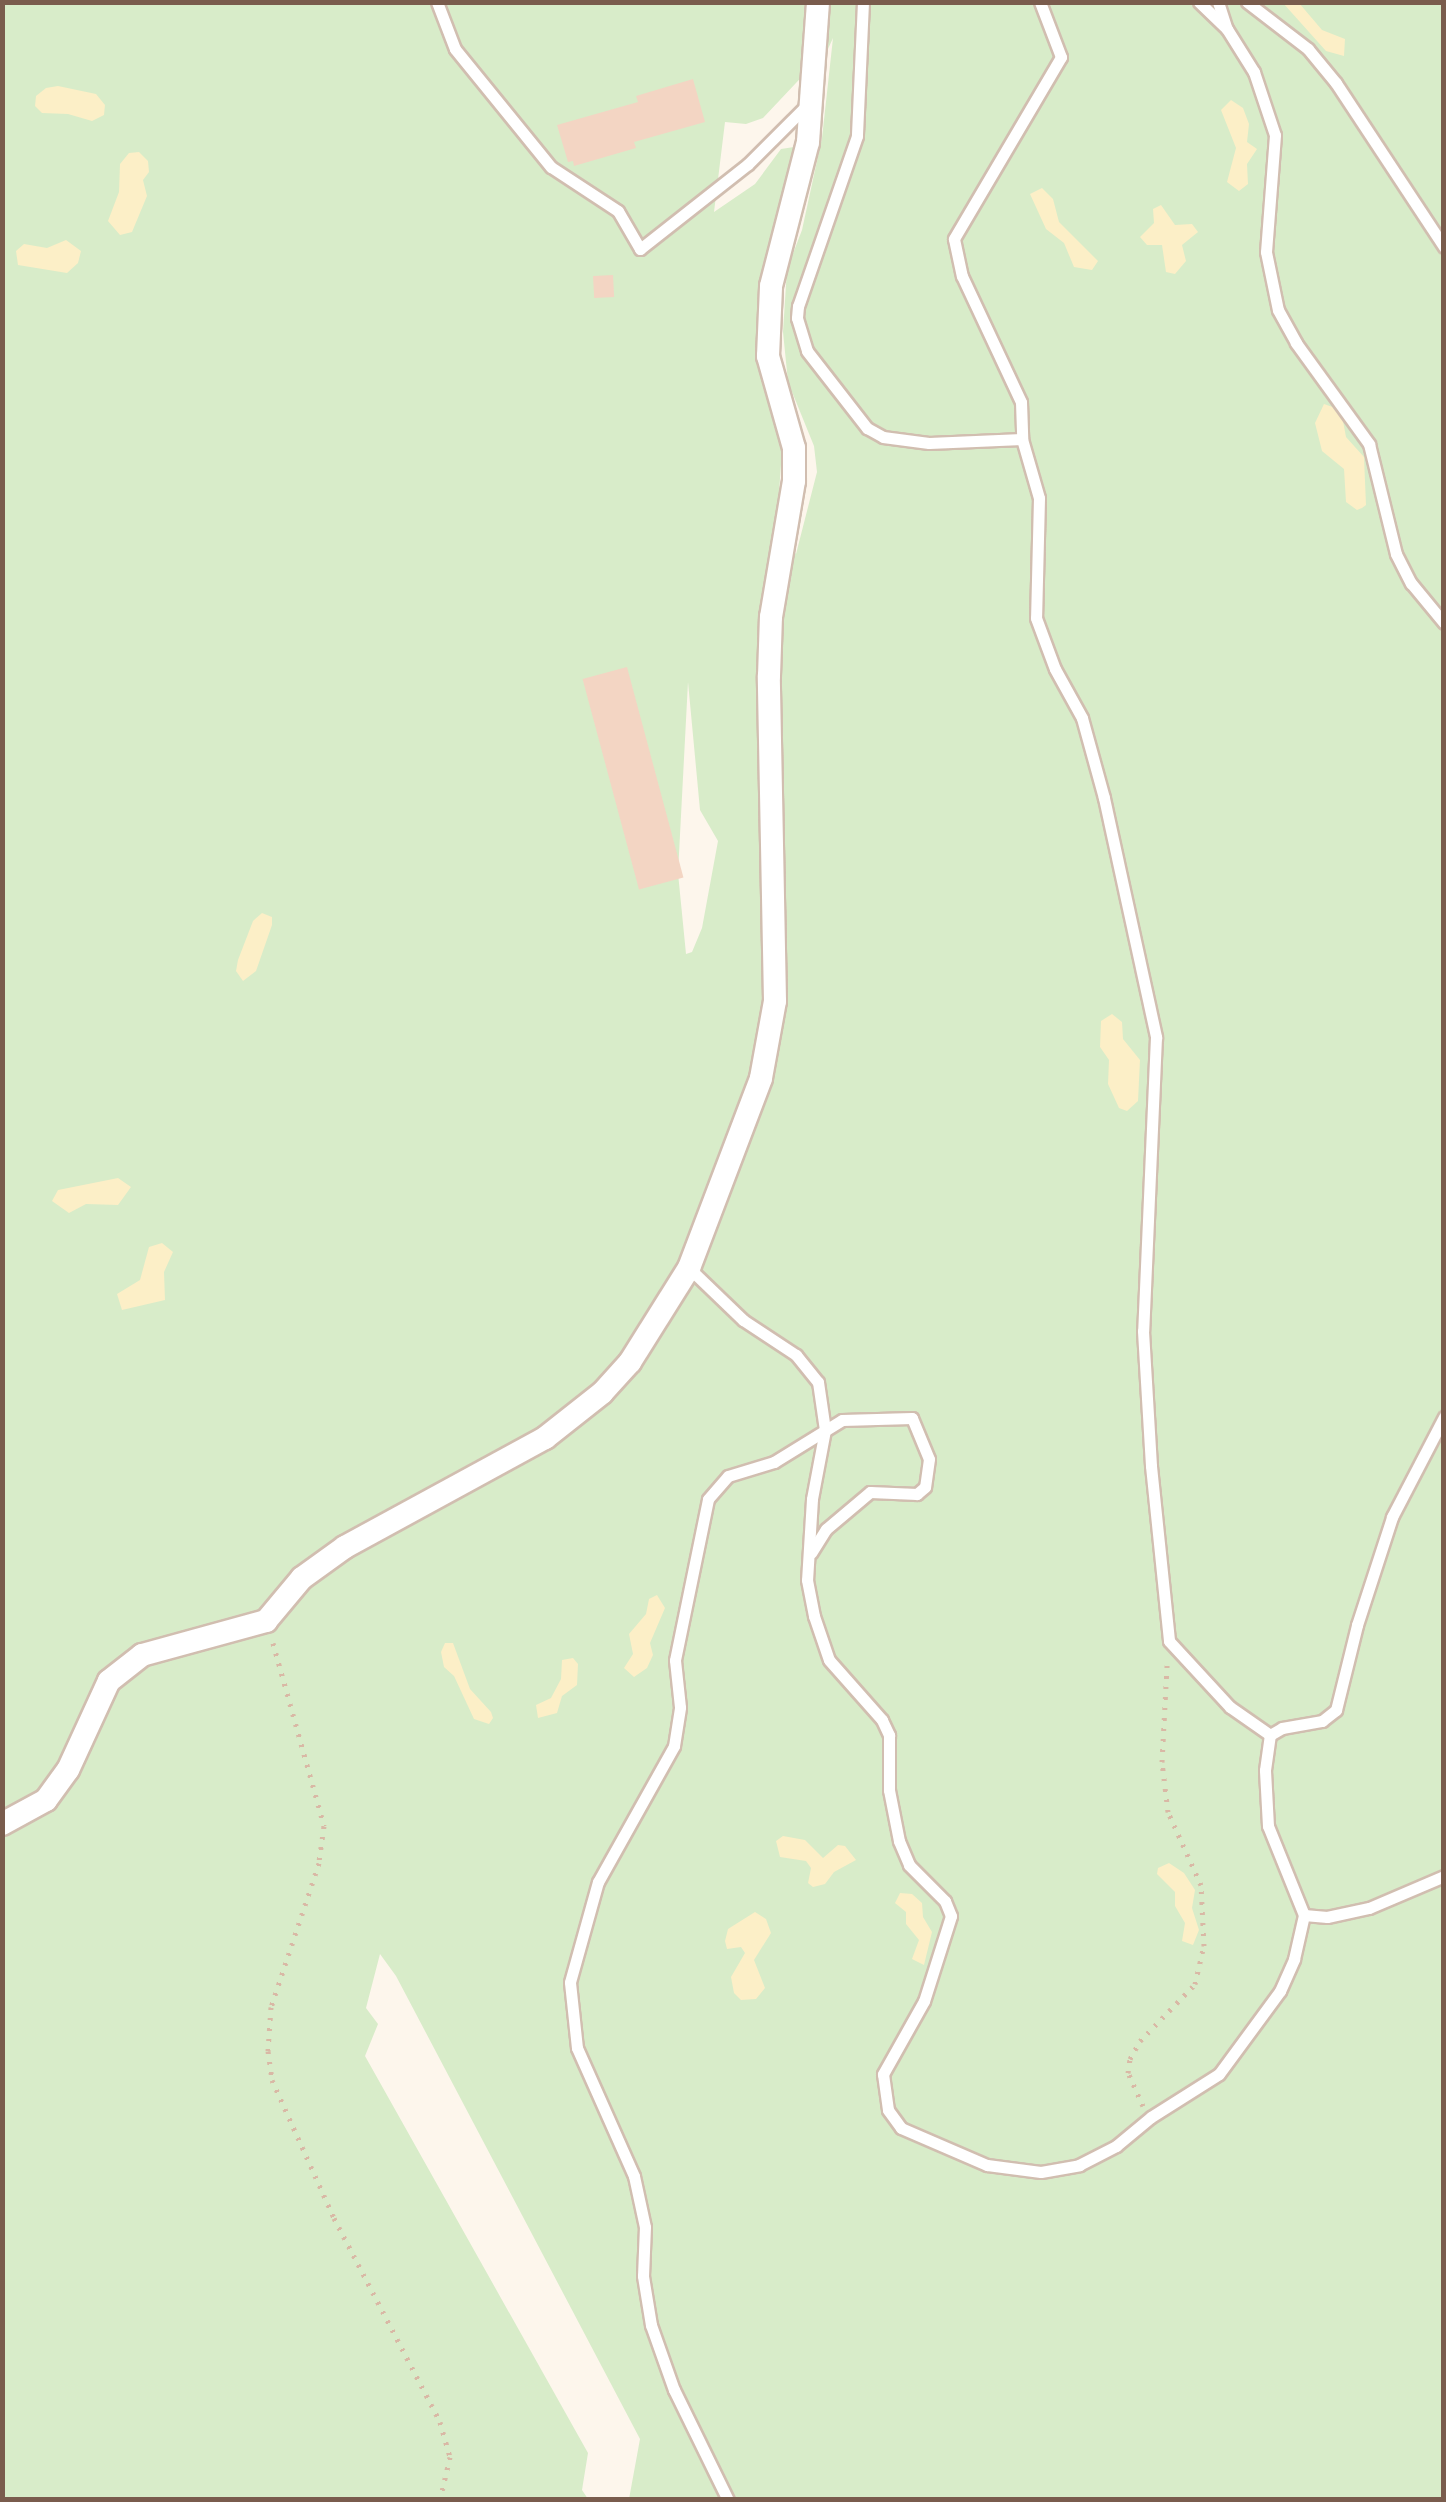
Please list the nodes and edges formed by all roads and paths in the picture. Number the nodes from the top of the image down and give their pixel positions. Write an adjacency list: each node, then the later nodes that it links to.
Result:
1 (437, 2): 9 (lane)
2 (818, 2): 9 (street)
3 (863, 2): 12 (lane)
4 (1040, 2): 13 (lane)
5 (1199, 2): 8 (lane)
6 (1218, 2): 8 (lane)
7 (1247, 2): 10 (lane)
8 (1226, 30): 14 (lane)
9 (812, 100): 11 (street)
10 (1444, 247)
11 (771, 301): 12 (lane); 15 (street)
12 (798, 306): 13 (lane)
13 (1022, 439): 20 (lane)
14 (1444, 623)
15 (689, 1268): 17 (lane); 19 (street)
16 (1444, 1417): 21 (lane)
17 (824, 1430): 18 (lane); 18 (lane); 27 (lane)
18 (810, 1556): 25 (lane)
19 (266, 1622): 22 (street); 26 (path)
20 (1169, 1640): 21 (lane); 25 (path)
21 (1270, 1735): 24 (lane)
22 (2, 1824)
23 (1444, 1876): 24 (lane)
24 (1304, 1915): 25 (lane)
25 (1151, 2116)
26 (440, 2500)
27 (728, 2500)

